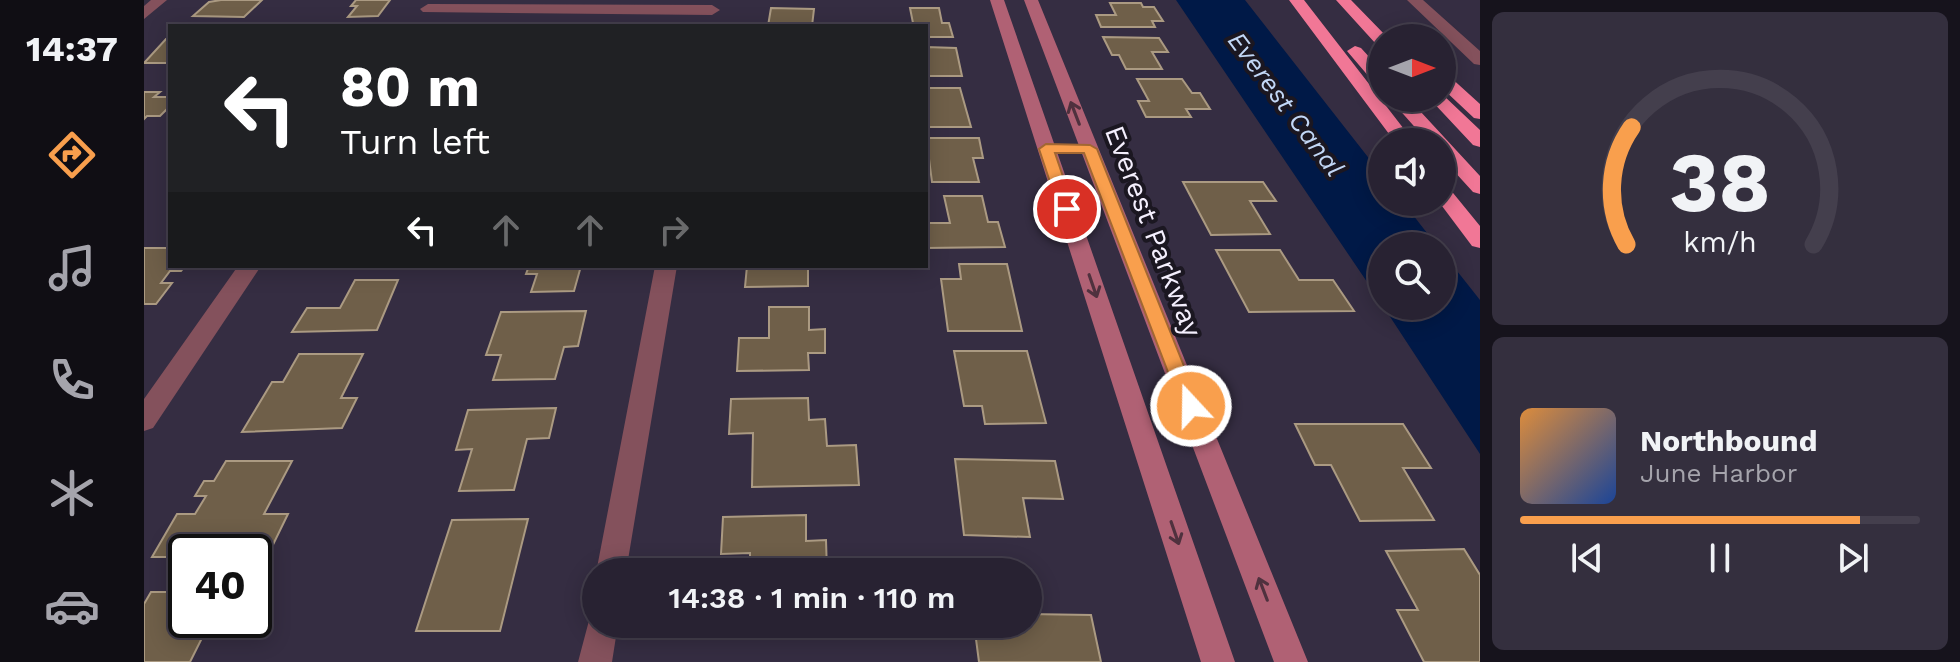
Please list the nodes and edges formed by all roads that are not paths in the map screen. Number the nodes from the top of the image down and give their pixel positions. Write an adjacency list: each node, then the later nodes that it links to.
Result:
1 (160, 0): 11 (street)
2 (997, 0): 24 (street, Everest Parkway)
3 (1031, 0): 24 (street, Everest Parkway, one-way to 3)
4 (1296, 0): 21 (highway)
5 (1306, 0): 16 (highway)
6 (1343, 0): 14 (highway)
7 (1356, 0): 13 (highway)
8 (1414, 0): 15 (street)
9 (431, 5): 10 (street); 12 (street)
10 (711, 12)
11 (144, 13)
12 (417, 24)
13 (1382, 24)
14 (1368, 26)
15 (1480, 60)
16 (1368, 66)
17 (1456, 92): 20 (highway)
18 (1411, 112): 22 (highway)
19 (1452, 112): 23 (highway)
20 (1480, 114)
21 (1394, 128)
22 (1425, 128)
23 (1480, 141)
24 (1068, 149): 35 (street, Everest Parkway, one-way to 35); 36 (street, Everest Parkway, one-way to 24)
25 (1456, 162): 26 (highway)
26 (1480, 188)
27 (1456, 210): 28 (highway)
28 (1480, 241)
29 (249, 268): 31 (street)
30 (666, 268): 32 (street)
31 (144, 420)
32 (614, 558)
33 (599, 638): 34 (street)
34 (595, 662)
35 (1218, 662)
36 (1291, 662)

